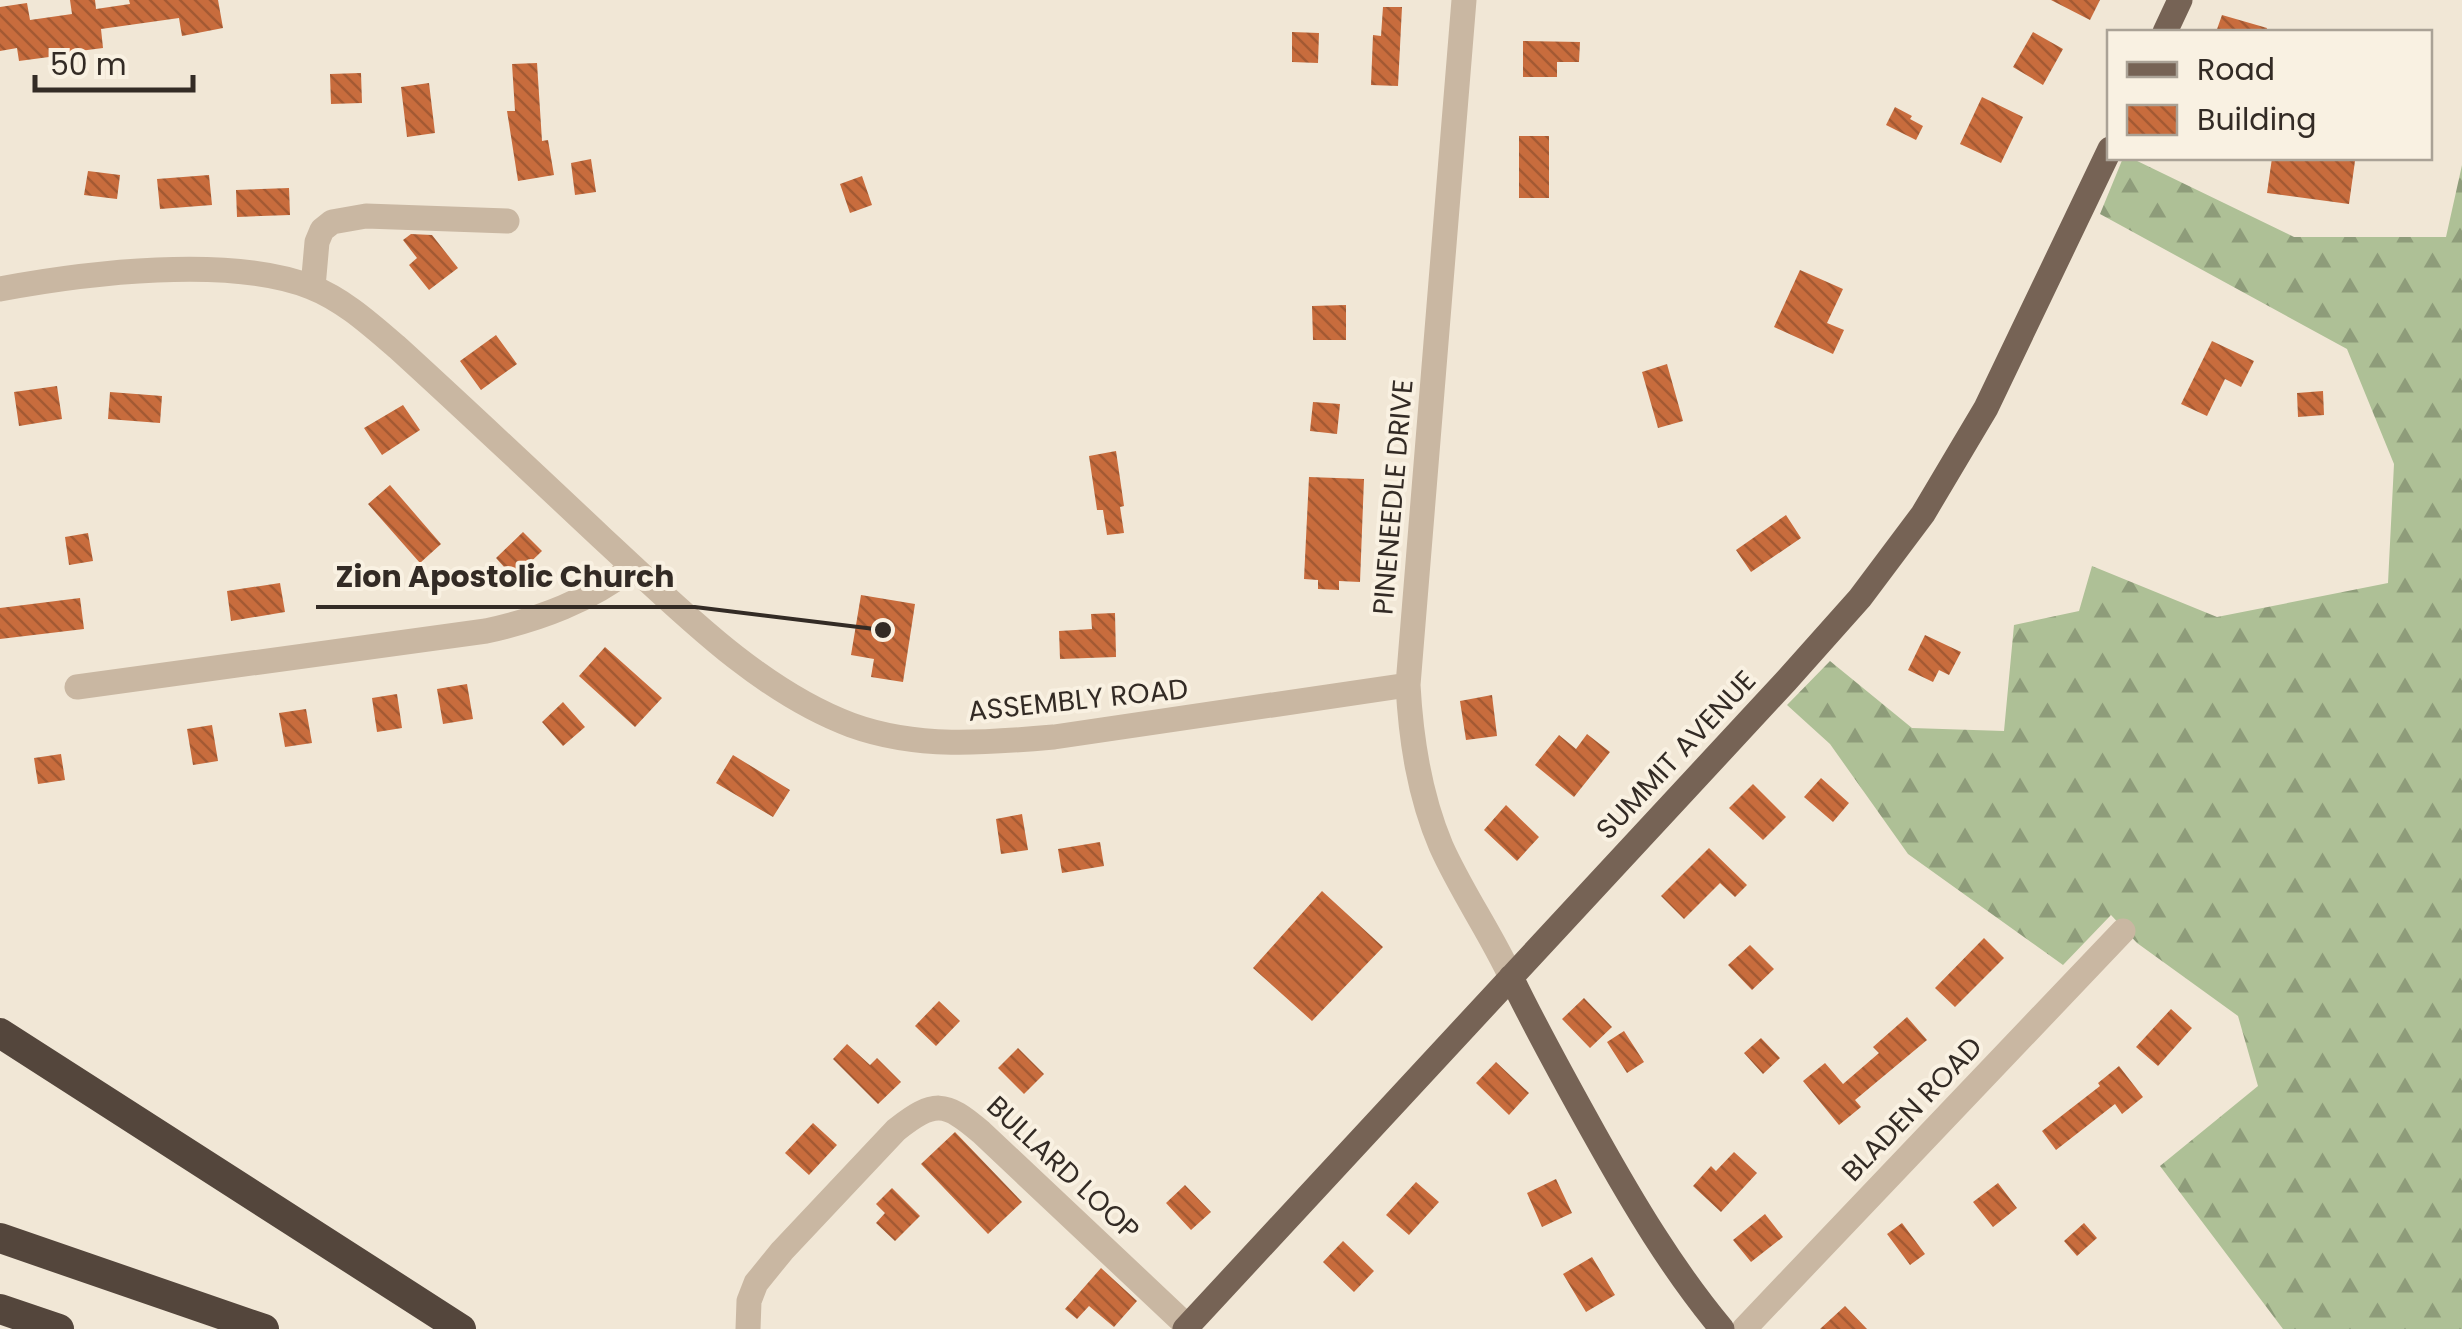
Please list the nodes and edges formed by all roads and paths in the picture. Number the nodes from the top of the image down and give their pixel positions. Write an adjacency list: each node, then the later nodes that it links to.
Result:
1 (1464, 0): 9 (street, PINENEEDLE DRIVE)
2 (2180, 0): 3 (main road)
3 (2166, 30)
4 (2107, 155): 12 (main road, SUMMIT AVENUE)
5 (507, 221): 6 (street)
6 (313, 288): 7 (street, ASSEMBLY ROAD); 8 (street, ASSEMBLY ROAD)
7 (0, 289)
8 (634, 567): 9 (street, ASSEMBLY ROAD); 10 (street)
9 (1408, 685): 12 (street, PINENEEDLE DRIVE)
10 (78, 686)
11 (2123, 930): 24 (street, BLADEN ROAD)
12 (1511, 977): 18 (main road, SUMMIT AVENUE); 23 (main road)
13 (0, 1023): 15 (highway)
14 (0, 1033): 15 (highway)
15 (89, 1089): 21 (highway)
16 (0, 1238): 20 (highway)
17 (0, 1309): 19 (highway)
18 (1186, 1328): 22 (street, BULLARD LOOP)
19 (60, 1329)
20 (264, 1329)
21 (461, 1329)
22 (748, 1329)
23 (1722, 1329)
24 (1744, 1329)

